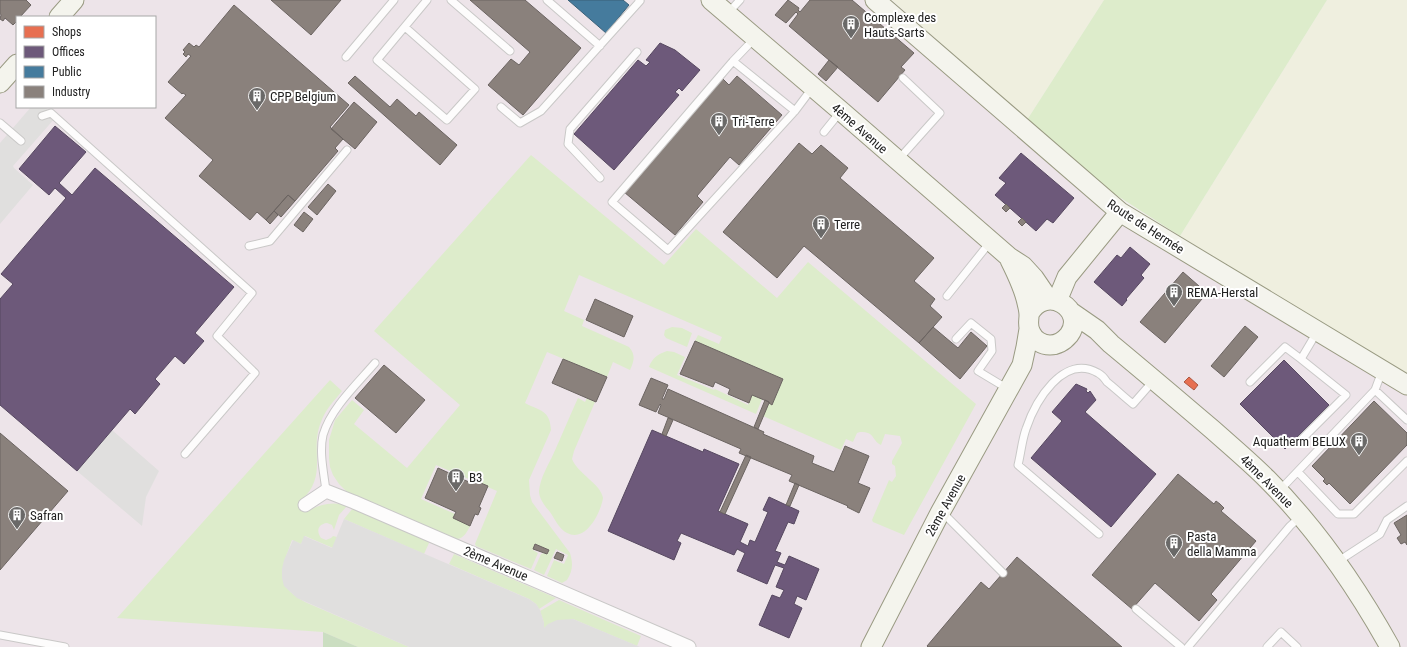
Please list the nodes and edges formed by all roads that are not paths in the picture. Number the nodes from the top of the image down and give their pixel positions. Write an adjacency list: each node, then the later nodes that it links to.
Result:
1 (74, 0): 11 (street)
2 (394, 0): 17 (lane)
3 (427, 0): 12 (lane)
4 (451, 0): 15 (lane)
5 (547, 0): 14 (lane)
6 (639, 0): 14 (lane)
7 (711, 0): 10 (street, 4ème Avenue)
8 (740, 0): 10 (lane)
9 (875, 0): 33 (street, Route de Hermée)
10 (727, 14): 13 (street, 4ème Avenue)
11 (60, 16)
12 (405, 27): 12 (lane)
13 (755, 38): 18 (lane); 22 (street, 4ème Avenue)
14 (600, 46): 23 (lane)
15 (510, 51)
16 (637, 52): 32 (lane)
17 (346, 57)
18 (733, 61): 24 (lane); 24 (lane)
19 (16, 65): 21 (street)
20 (903, 78): 31 (lane)
21 (0, 84)
22 (813, 87): 24 (lane); 25 (street, 4ème Avenue)
23 (501, 107)
24 (795, 111)
25 (841, 111): 28 (lane); 31 (street, 4ème Avenue)
26 (42, 116): 57 (lane)
27 (0, 123): 29 (lane)
28 (824, 132)
29 (21, 141)
30 (347, 150): 35 (lane)
31 (898, 160): 34 (street, 4ème Avenue)
32 (600, 178)
33 (1120, 212): 37 (street); 42 (street, Route de Hermée)
34 (991, 241): 36 (street, 4ème Avenue); 39 (lane)
35 (249, 246)
36 (1009, 257): 38 (street, 4ème Avenue); 41 (street, 4ème Avenue)
37 (1067, 277): 38 (street); 40 (street)
38 (1034, 278): 40 (street, 4ème Avenue)
39 (947, 296)
40 (1059, 304): 41 (street); 44 (street); 45 (street, 4ème Avenue)
41 (1029, 322): 44 (street, 4ème Avenue); 48 (street, 2ème Avenue)
42 (1318, 330): 46 (lane); 49 (street, Route de Hermée)
43 (956, 339): 53 (lane)
44 (1059, 342): 45 (street, 4ème Avenue); 48 (street, 2ème Avenue)
45 (1112, 344): 50 (street, 4ème Avenue)
46 (1301, 359): 51 (lane); 56 (lane)
47 (375, 363): 60 (lane)
48 (1022, 365): 53 (street, 2ème Avenue)
49 (1383, 370): 52 (street, Route de Hermée); 54 (lane)
50 (1154, 380): 61 (street, 4ème Avenue); 66 (lane)
51 (1250, 382)
52 (1407, 385)
53 (1008, 389): 64 (street, 2ème Avenue)
54 (1376, 390): 55 (lane); 59 (lane)
55 (1407, 420)
56 (1298, 444)
57 (185, 454)
58 (1407, 461): 59 (lane)
59 (1298, 472): 61 (lane)
60 (326, 491): 62 (street); 72 (street, 2ème Avenue)
61 (1279, 492): 65 (street, 4ème Avenue)
62 (305, 505)
63 (1407, 506): 67 (lane)
64 (941, 511): 68 (lane); 73 (street, 2ème Avenue)
65 (1301, 516): 67 (street, 4ème Avenue); 75 (lane)
66 (1098, 534)
67 (1337, 562): 78 (street, 4ème Avenue)
68 (1003, 573)
69 (1136, 609): 74 (lane)
70 (0, 635): 71 (lane)
71 (65, 647)
72 (689, 647)
73 (871, 647)
74 (1181, 647)
75 (1188, 647)
76 (1268, 647): 77 (lane)
77 (1297, 647)
78 (1390, 647)

